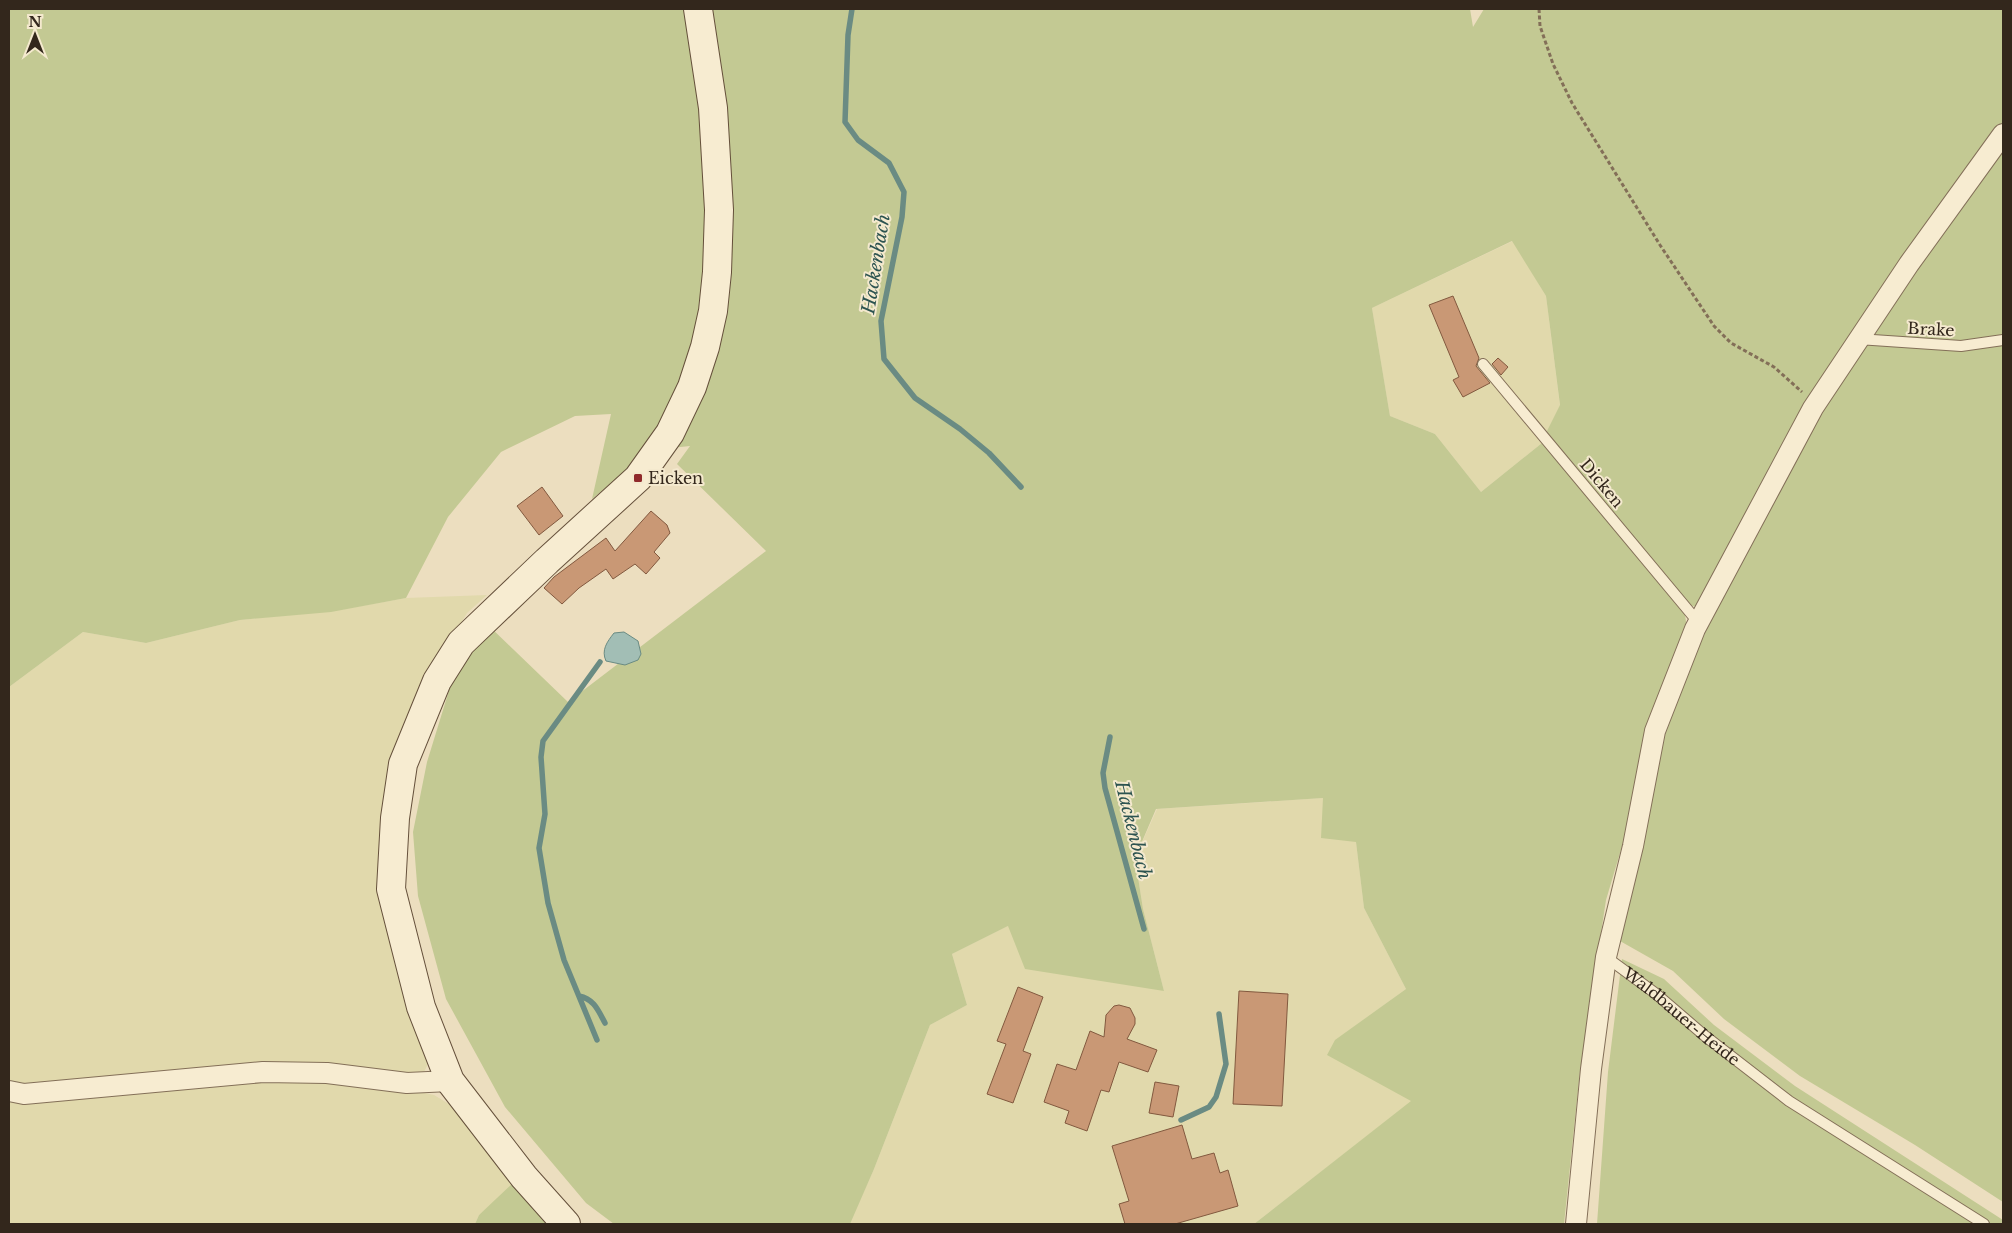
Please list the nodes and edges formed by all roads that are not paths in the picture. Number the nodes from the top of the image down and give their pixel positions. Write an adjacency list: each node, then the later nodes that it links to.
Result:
1 (698, 9): 8 (main road)
2 (2003, 134): 3 (street)
3 (1857, 339): 4 (lane, Brake); 6 (street)
4 (2003, 340)
5 (1483, 364): 6 (lane, Dicken)
6 (1698, 622): 7 (street)
7 (1606, 956): 11 (street, Waldbauer-Heide); 12 (lane, Waldbauer-Heide)
8 (450, 1081): 9 (street); 10 (main road)
9 (9, 1091)
10 (566, 1224)
11 (1576, 1224)
12 (1984, 1224)

